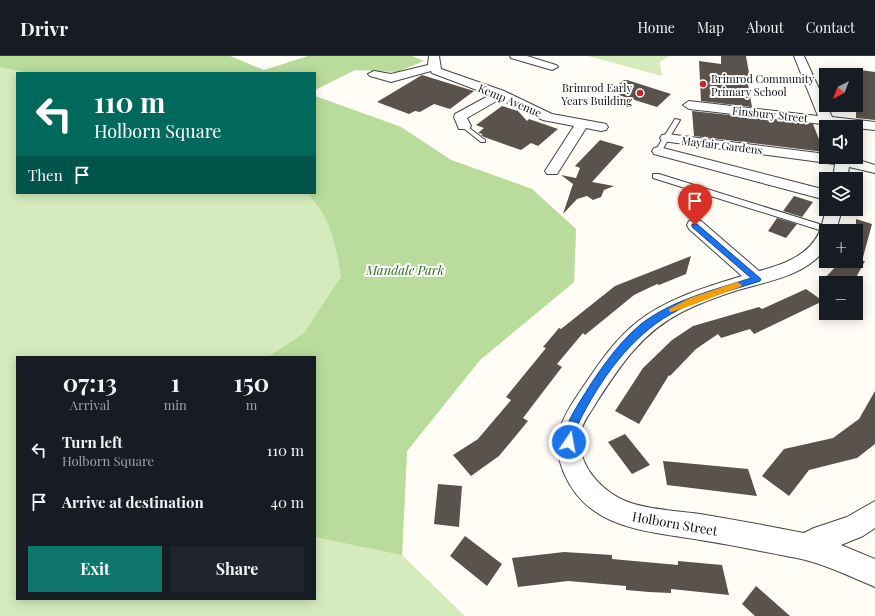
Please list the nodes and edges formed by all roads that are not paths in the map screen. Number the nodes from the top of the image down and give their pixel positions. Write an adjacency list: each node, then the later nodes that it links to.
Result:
1 (516, 56): 4 (street)
2 (799, 56): 9 (street)
3 (434, 61): 5 (street); 6 (street, Kemp Avenue)
4 (552, 67)
5 (374, 74)
6 (500, 94): 11 (street, Kemp Avenue); 13 (street)
7 (689, 105): 10 (street, Finsbury Street)
8 (677, 120): 16 (lane)
9 (827, 120)
10 (819, 123)
11 (581, 124): 15 (street, Kemp Avenue); 22 (street)
12 (863, 125): 14 (street, Finsbury Street)
13 (464, 126): 17 (lane)
14 (875, 126)
15 (601, 127)
16 (666, 138): 18 (lane, Mayfair Gardens); 19 (street, Mayfair Gardens)
17 (483, 141)
18 (659, 151): 24 (street, Mayfair Gardens)
19 (819, 156)
20 (857, 164): 21 (street, Mayfair Gardens)
21 (875, 170)
22 (552, 171)
23 (656, 176): 26 (lane)
24 (819, 193)
25 (695, 225): 28 (street)
26 (819, 229)
27 (819, 246): 28 (street, Holborn Street)
28 (757, 279): 30 (street, Holborn Street)
29 (875, 513): 30 (street)
30 (814, 549): 31 (street, Holborn Street)
31 (875, 573)

